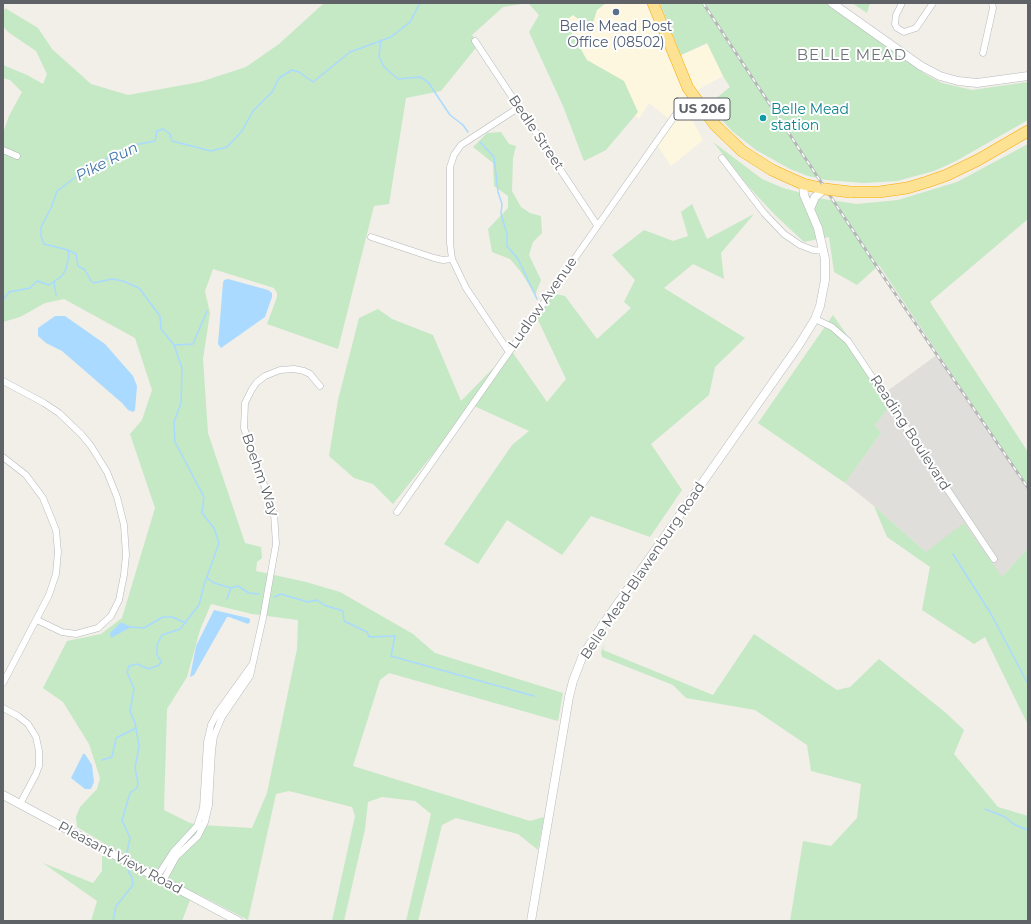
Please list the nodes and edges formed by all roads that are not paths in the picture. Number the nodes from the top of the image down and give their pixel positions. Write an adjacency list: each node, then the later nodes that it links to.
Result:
1 (653, 3): 9 (highway, US 206)
2 (832, 3): 8 (street)
3 (902, 3): 4 (street)
4 (933, 3)
5 (992, 3): 7 (street)
6 (475, 41): 10 (street, Bedle Street)
7 (983, 53)
8 (1028, 76)
9 (693, 97): 15 (highway, US 206); 18 (street, Ludlow Avenue)
10 (518, 108): 18 (street, Bedle Street); 21 (street)
11 (1028, 131): 16 (highway, US 206, bridge)
12 (3, 150): 13 (street)
13 (17, 156)
14 (722, 158): 20 (street)
15 (803, 184): 16 (highway, US 206); 17 (street, Belle Mead-Blawenburg Road)
16 (825, 189): 17 (street)
17 (810, 209): 20 (street, Belle Mead-Blawenburg Road)
18 (597, 225): 23 (street, Ludlow Avenue)
19 (371, 237): 21 (street)
20 (824, 251): 22 (street, Belle Mead-Blawenburg Road)
21 (452, 259): 23 (street)
22 (815, 319): 28 (street, Reading Boulevard); 36 (street, Belle Mead-Blawenburg Road)
23 (509, 352): 27 (street, Ludlow Avenue)
24 (4, 383): 29 (street)
25 (320, 386): 34 (street, Boehm Way)
26 (3, 457): 29 (street)
27 (397, 512)
28 (994, 559)
29 (37, 620): 30 (street)
30 (3, 683)
31 (3, 708): 33 (street)
32 (3, 795): 33 (street, Pleasant View Road)
33 (20, 804): 34 (street, Pleasant View Road)
34 (160, 879): 35 (street, Pleasant View Road)
35 (238, 921)
36 (531, 921)

